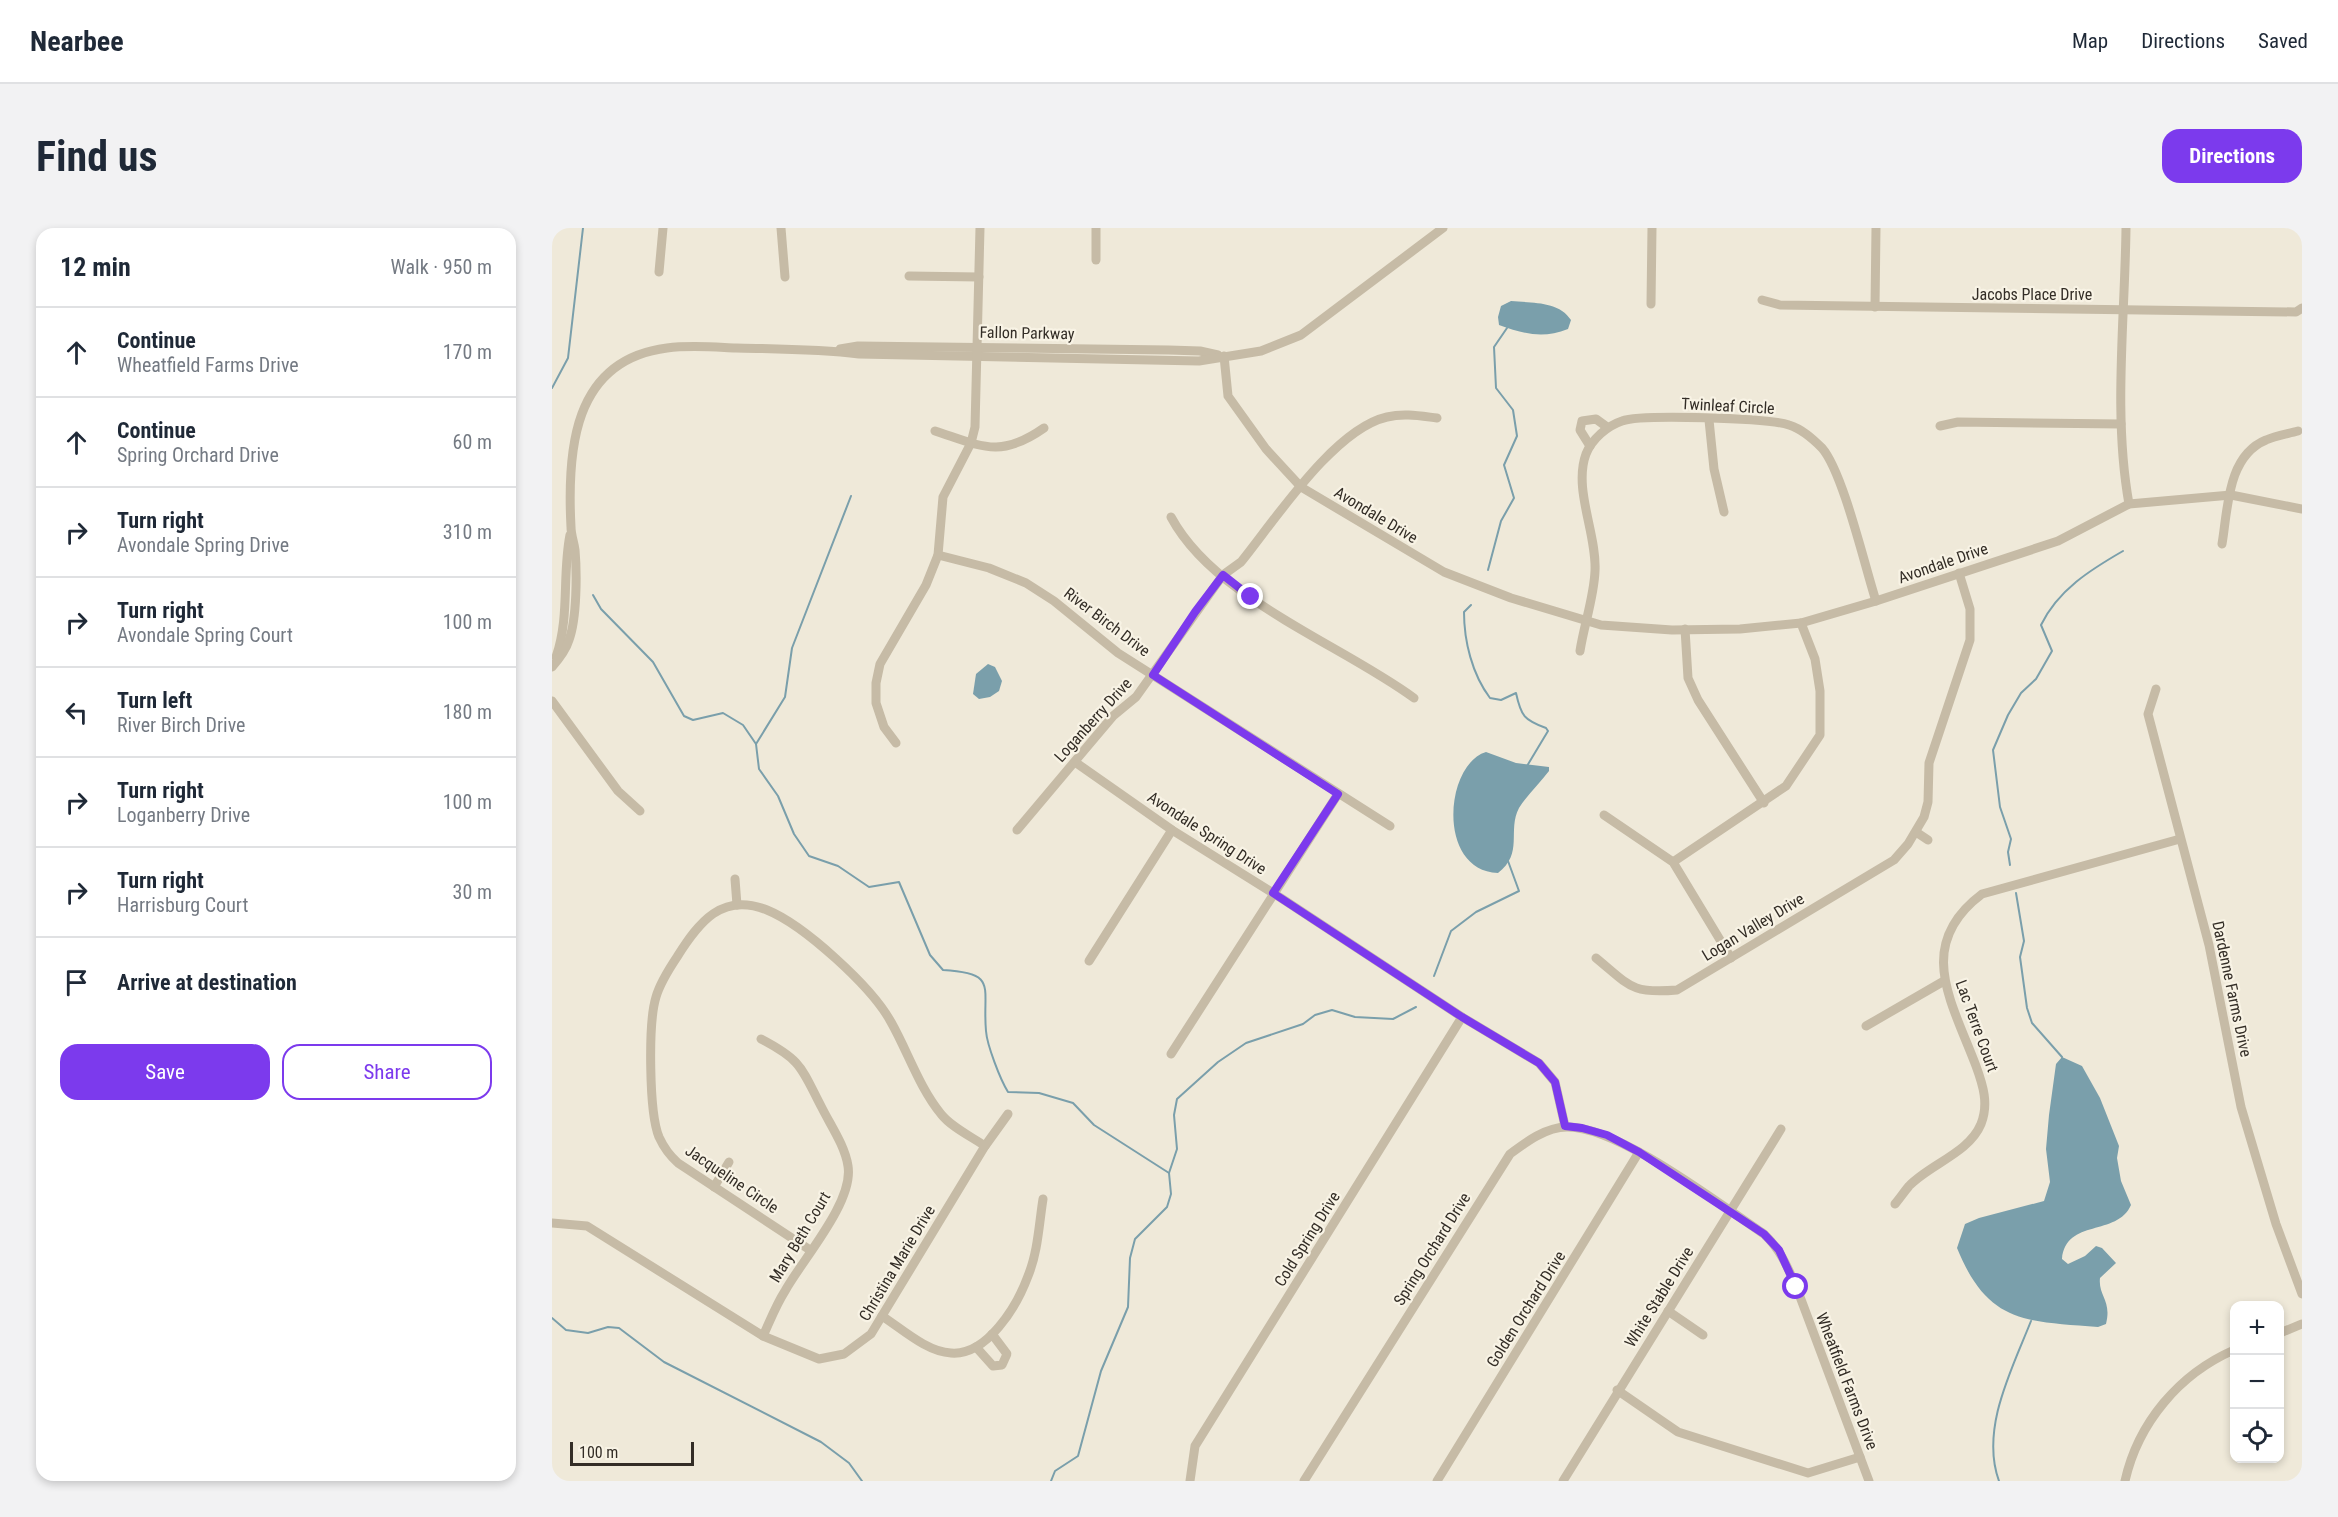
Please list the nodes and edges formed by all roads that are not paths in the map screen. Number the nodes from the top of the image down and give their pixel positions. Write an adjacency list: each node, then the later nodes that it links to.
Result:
1 (663, 228): 10 (street)
2 (781, 228): 12 (street)
3 (980, 228): 13 (street)
4 (1096, 228): 9 (street)
5 (1652, 228): 15 (street)
6 (1876, 228): 16 (street)
7 (2126, 228): 18 (street)
8 (1438, 229): 20 (street, Fallon Parkway)
9 (1096, 260)
10 (659, 272)
11 (909, 276): 13 (street)
12 (785, 277)
13 (979, 277): 19 (street)
14 (1762, 300): 16 (street, Jacobs Place Drive)
15 (1651, 304)
16 (1875, 307): 18 (street, Jacobs Place Drive)
17 (2302, 308): 18 (street, Jacobs Place Drive)
18 (2125, 309): 23 (street)
19 (977, 352): 20 (street, Fallon Parkway); 29 (street); 46 (street, Fallon Parkway)
20 (1224, 356): 31 (street, Avondale Drive)
21 (1437, 418): 31 (street, Loganberry Drive)
22 (1709, 420): 25 (street, Twinleaf Circle); 35 (street); 41 (street, Twinleaf Circle)
23 (2121, 424): 24 (street); 33 (street)
24 (1940, 426)
25 (1607, 427): 30 (street, Twinleaf Circle); 30 (street, Twinleaf Circle)
26 (1044, 428): 29 (street)
27 (935, 431): 29 (street)
28 (2298, 431): 32 (street)
29 (971, 443): 38 (street)
30 (1590, 447): 42 (street, Twinleaf Circle)
31 (1301, 487): 40 (street, Loganberry Drive); 42 (street, Avondale Drive)
32 (2230, 495): 33 (street, Avondale Drive); 34 (street, Avondale Drive); 37 (street)
33 (2129, 504): 39 (street, Avondale Drive)
34 (2302, 509)
35 (1724, 512)
36 (1171, 517): 40 (street)
37 (2222, 544)
38 (938, 555): 47 (street, River Birch Drive); 51 (street)
39 (1959, 573): 41 (street, Avondale Drive); 60 (street, Logan Valley Drive)
40 (1223, 575): 47 (street, Loganberry Drive); 49 (street)
41 (1876, 602): 43 (street, Avondale Drive)
42 (1584, 622): 44 (street, Avondale Drive); 45 (street)
43 (1801, 623): 44 (street, Avondale Drive); 54 (street)
44 (1685, 629): 54 (street)
45 (1580, 651)
46 (553, 666)
47 (1153, 675): 52 (street, Loganberry Drive); 53 (street, River Birch Drive)
48 (2156, 689): 61 (street, Dardenne Farms Drive)
49 (1414, 698)
50 (552, 701): 55 (street)
51 (896, 743)
52 (1075, 762): 58 (street, Loganberry Drive); 59 (street, Avondale Spring Drive)
53 (1338, 794): 57 (street, River Birch Drive); 65 (street)
54 (1764, 803): 63 (street)
55 (640, 810)
56 (1604, 815): 63 (street)
57 (1390, 826)
58 (1017, 830)
59 (1172, 830): 65 (street, Avondale Spring Drive); 69 (street)
60 (1916, 832): 62 (street); 68 (street, Logan Valley Drive)
61 (2180, 839): 70 (street, Lac Terre Court); 87 (street, Dardenne Farms Drive)
62 (1929, 840)
63 (1673, 862): 68 (street)
64 (735, 879): 66 (street)
65 (1273, 893): 71 (street, Avondale Spring Drive); 74 (street)
66 (737, 905): 78 (street); 81 (street, Jacqueline Circle)
67 (1596, 958): 68 (street, Logan Valley Drive)
68 (1731, 958)
69 (1089, 961)
70 (1944, 981): 72 (street); 83 (street, Lac Terre Court)
71 (1462, 1017): 76 (street, Avondale Spring Drive); 99 (street, Cold Spring Drive)
72 (1866, 1026)
73 (761, 1039): 86 (street, Mary Beth Court)
74 (1171, 1054)
75 (1008, 1114): 78 (street, Christina Marie Drive)
76 (1565, 1126): 79 (street, Spring Orchard Drive); 100 (street, Spring Orchard Drive)
77 (1781, 1129): 84 (street, White Stable Drive)
78 (986, 1146): 89 (street, Christina Marie Drive)
79 (1639, 1152): 84 (street, Wheatfield Farms Drive); 101 (street, Golden Orchard Drive)
80 (729, 1162): 81 (street)
81 (714, 1187): 86 (street, Jacqueline Circle)
82 (1043, 1198): 92 (street)
83 (1895, 1204)
84 (1729, 1211): 88 (street, White Stable Drive); 98 (street, Wheatfield Farms Drive)
85 (552, 1223): 94 (street, Christina Marie Drive)
86 (810, 1250): 94 (street, Mary Beth Court)
87 (2302, 1294)
88 (1668, 1311): 93 (street); 97 (street, White Stable Drive)
89 (882, 1316): 94 (street, Christina Marie Drive); 95 (street)
90 (2302, 1324): 91 (street)
91 (2284, 1331)
92 (992, 1334): 95 (street); 95 (street)
93 (1703, 1335)
94 (763, 1336)
95 (976, 1347)
96 (2230, 1353): 104 (street)
97 (1617, 1390): 98 (street); 102 (street, White Stable Drive)
98 (1860, 1457): 103 (street, Wheatfield Farms Drive)
99 (1190, 1481)
100 (1304, 1481)
101 (1437, 1481)
102 (1563, 1481)
103 (1869, 1481)
104 (2125, 1481)

